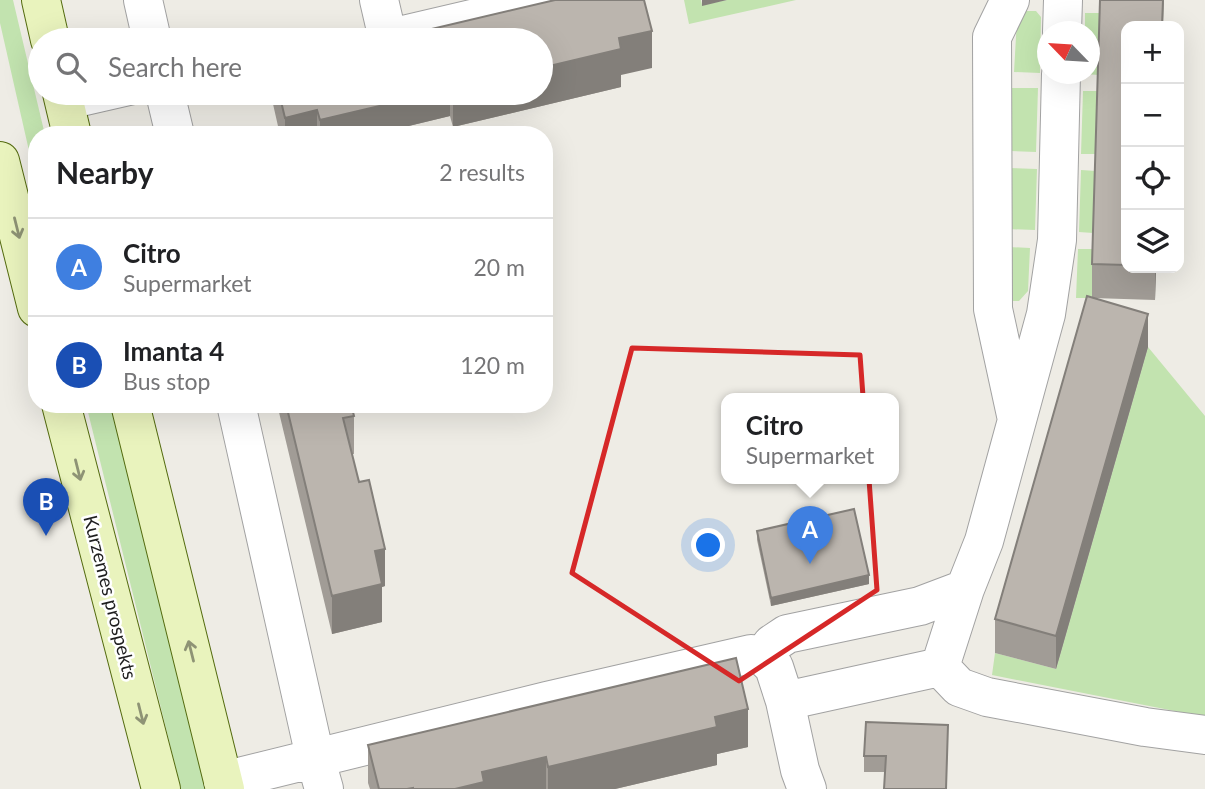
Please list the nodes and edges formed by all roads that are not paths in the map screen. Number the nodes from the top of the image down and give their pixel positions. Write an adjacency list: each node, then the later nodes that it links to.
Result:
1 (41, 0): 8 (main road)
2 (143, 0): 9 (street)
3 (379, 0): 10 (street)
4 (552, 0): 11 (street)
5 (1010, 0): 22 (street)
6 (1063, 0): 7 (street)
7 (1062, 21)
8 (47, 28)
9 (149, 28)
10 (383, 28)
11 (435, 28)
12 (1061, 84): 22 (street)
13 (92, 105): 15 (lane)
14 (168, 105): 16 (street)
15 (67, 112)
16 (173, 126)
17 (0, 162): 18 (main road, one-way to 18)
18 (28, 272)
19 (63, 413): 30 (main road, Kurzemes prospekts, one-way to 30)
20 (132, 413): 29 (main road, one-way to 20)
21 (238, 413): 28 (street)
22 (1018, 424): 23 (street)
23 (965, 589): 24 (street); 25 (street)
24 (763, 656): 26 (street); 28 (street)
25 (940, 667): 26 (street); 27 (street)
26 (785, 701): 31 (street)
27 (1205, 735)
28 (319, 773): 29 (street)
29 (224, 785)
30 (161, 789)
31 (807, 789)

